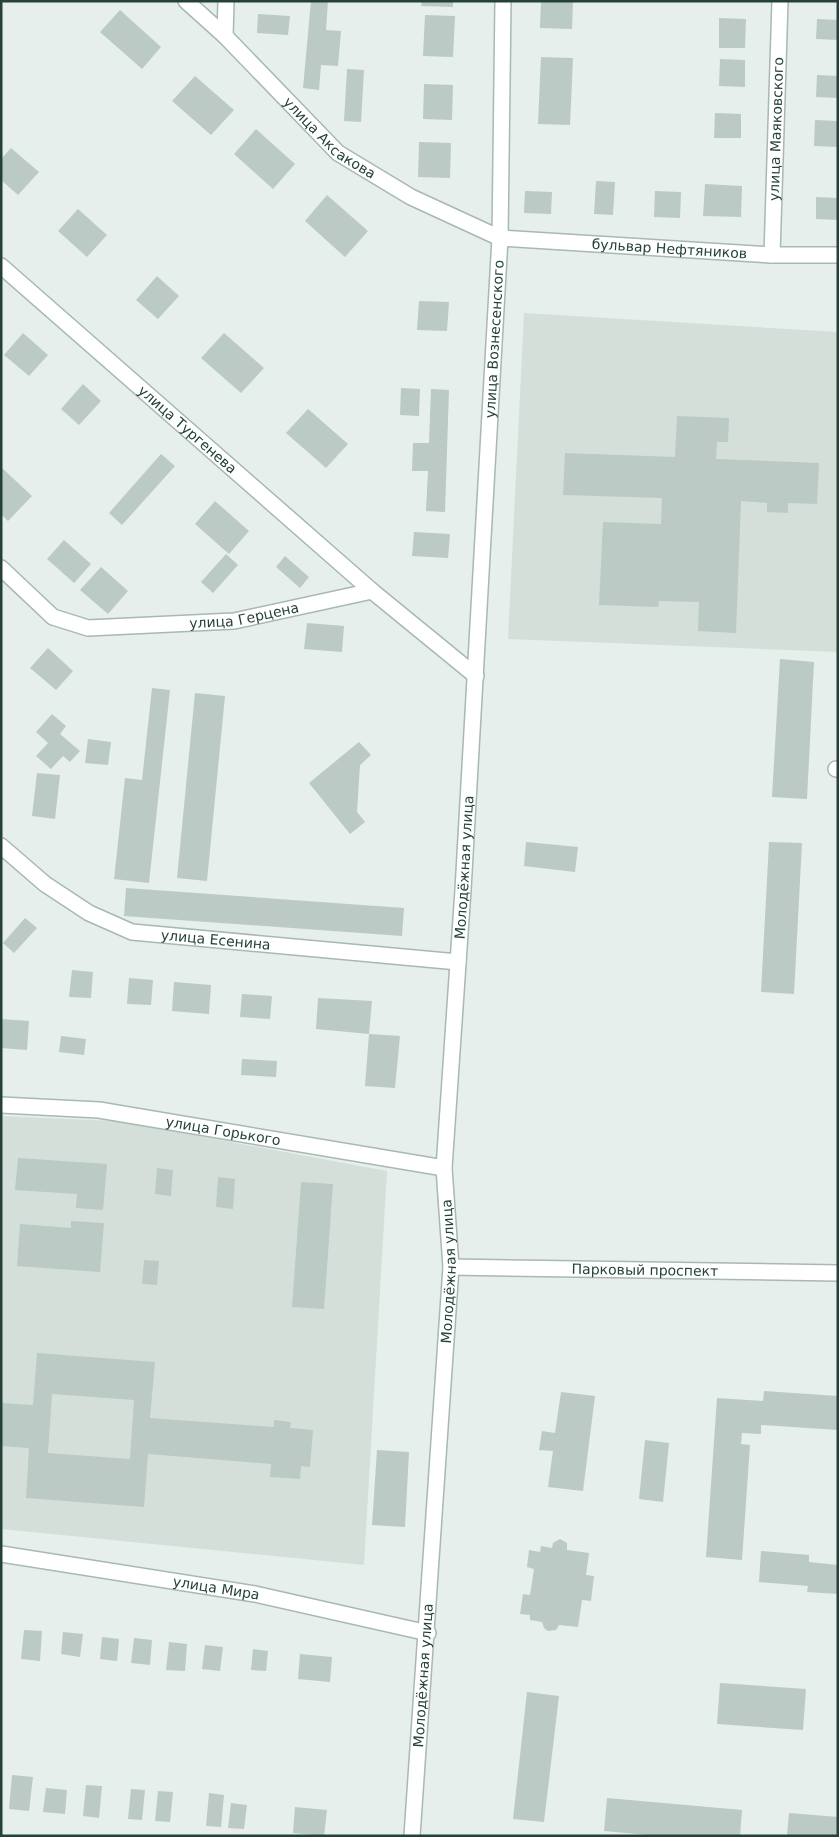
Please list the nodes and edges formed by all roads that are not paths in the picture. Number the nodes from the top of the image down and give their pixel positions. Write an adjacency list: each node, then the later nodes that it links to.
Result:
1 (186, 1): 5 (street, улица Аксакова)
2 (226, 1): 5 (street)
3 (503, 1): 6 (street, улица Вознесенского)
4 (780, 1): 7 (street, улица Маяковского)
5 (225, 36): 6 (street, улица Аксакова)
6 (500, 238): 7 (street, бульвар Нефтяников); 12 (street, улица Вознесенского)
7 (772, 255): 8 (street, бульвар Нефтяников)
8 (838, 255)
9 (1, 266): 11 (street, улица Тургенева)
10 (1, 568): 11 (street, улица Герцена)
11 (372, 592): 12 (street)
12 (476, 676): 14 (street, Молодёжная улица)
13 (1, 846): 14 (street, улица Есенина)
14 (458, 962): 16 (street, Молодёжная улица)
15 (1, 1105): 16 (street, улица Горького)
16 (444, 1168): 17 (street, Молодёжная улица)
17 (452, 1267): 18 (street, Парковый проспект); 20 (street, Молодёжная улица)
18 (838, 1273)
19 (1, 1554): 20 (street, улица Мира)
20 (428, 1633): 21 (street, Молодёжная улица)
21 (412, 1836)

